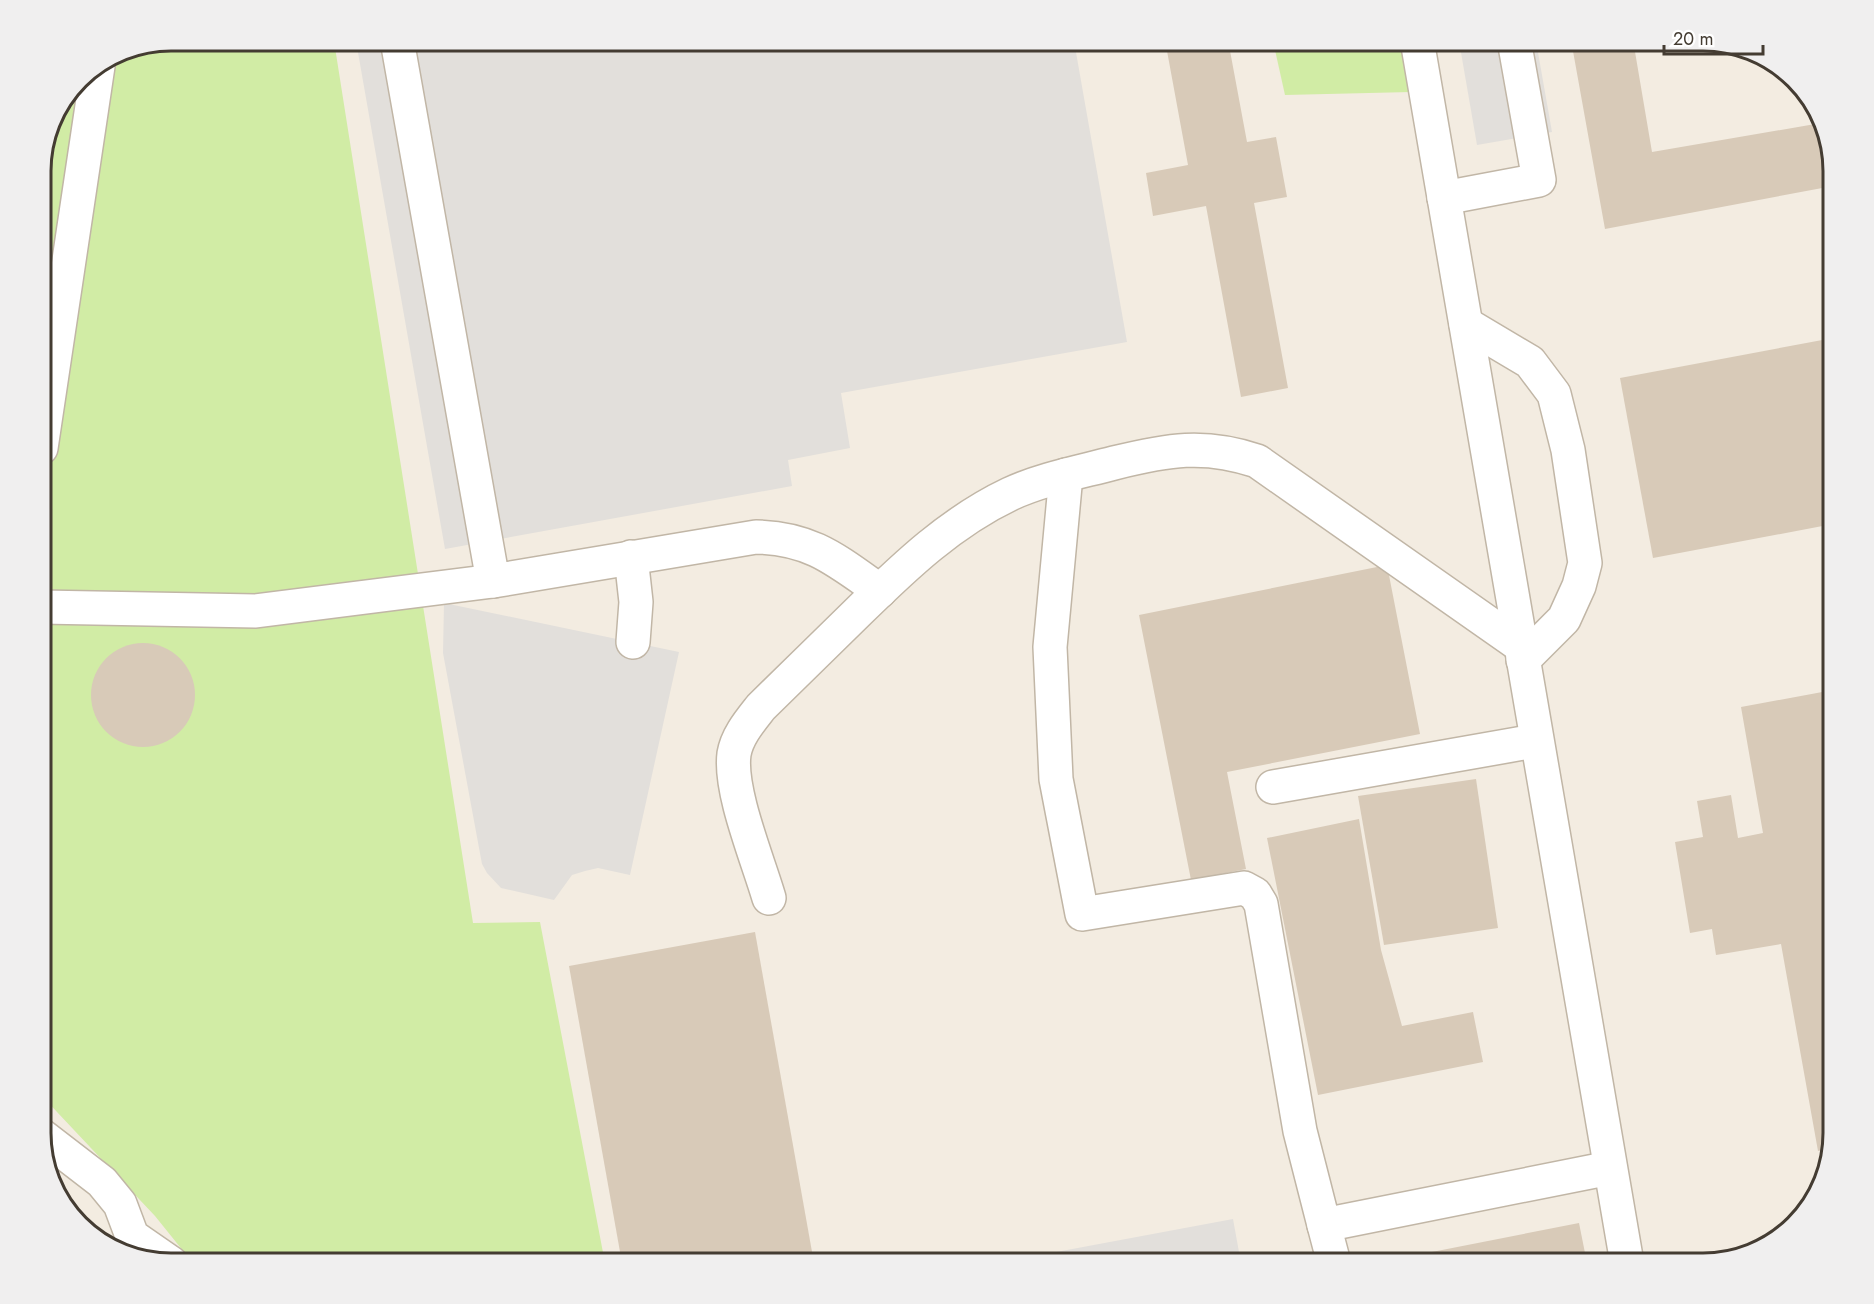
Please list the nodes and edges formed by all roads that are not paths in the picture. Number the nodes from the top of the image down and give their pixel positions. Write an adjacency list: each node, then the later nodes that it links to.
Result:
1 (399, 51): 10 (lane)
2 (1419, 51): 5 (lane)
3 (1516, 51): 5 (lane)
4 (96, 77): 7 (lane)
5 (1444, 198): 6 (lane)
6 (1466, 324): 14 (lane); 14 (lane)
7 (51, 381)
8 (1066, 475): 11 (lane); 14 (lane); 20 (lane)
9 (631, 557): 10 (lane); 11 (lane); 13 (lane)
10 (493, 581): 12 (lane)
11 (880, 591): 17 (lane)
12 (51, 607)
13 (633, 642)
14 (1522, 653): 15 (lane)
15 (1535, 741): 16 (lane); 19 (lane)
16 (1273, 787)
17 (769, 898)
18 (51, 1143): 21 (lane)
19 (1610, 1168): 20 (lane); 24 (lane)
20 (1324, 1225): 23 (lane)
21 (124, 1241): 22 (lane)
22 (142, 1249)
23 (1331, 1253)
24 (1625, 1253)

